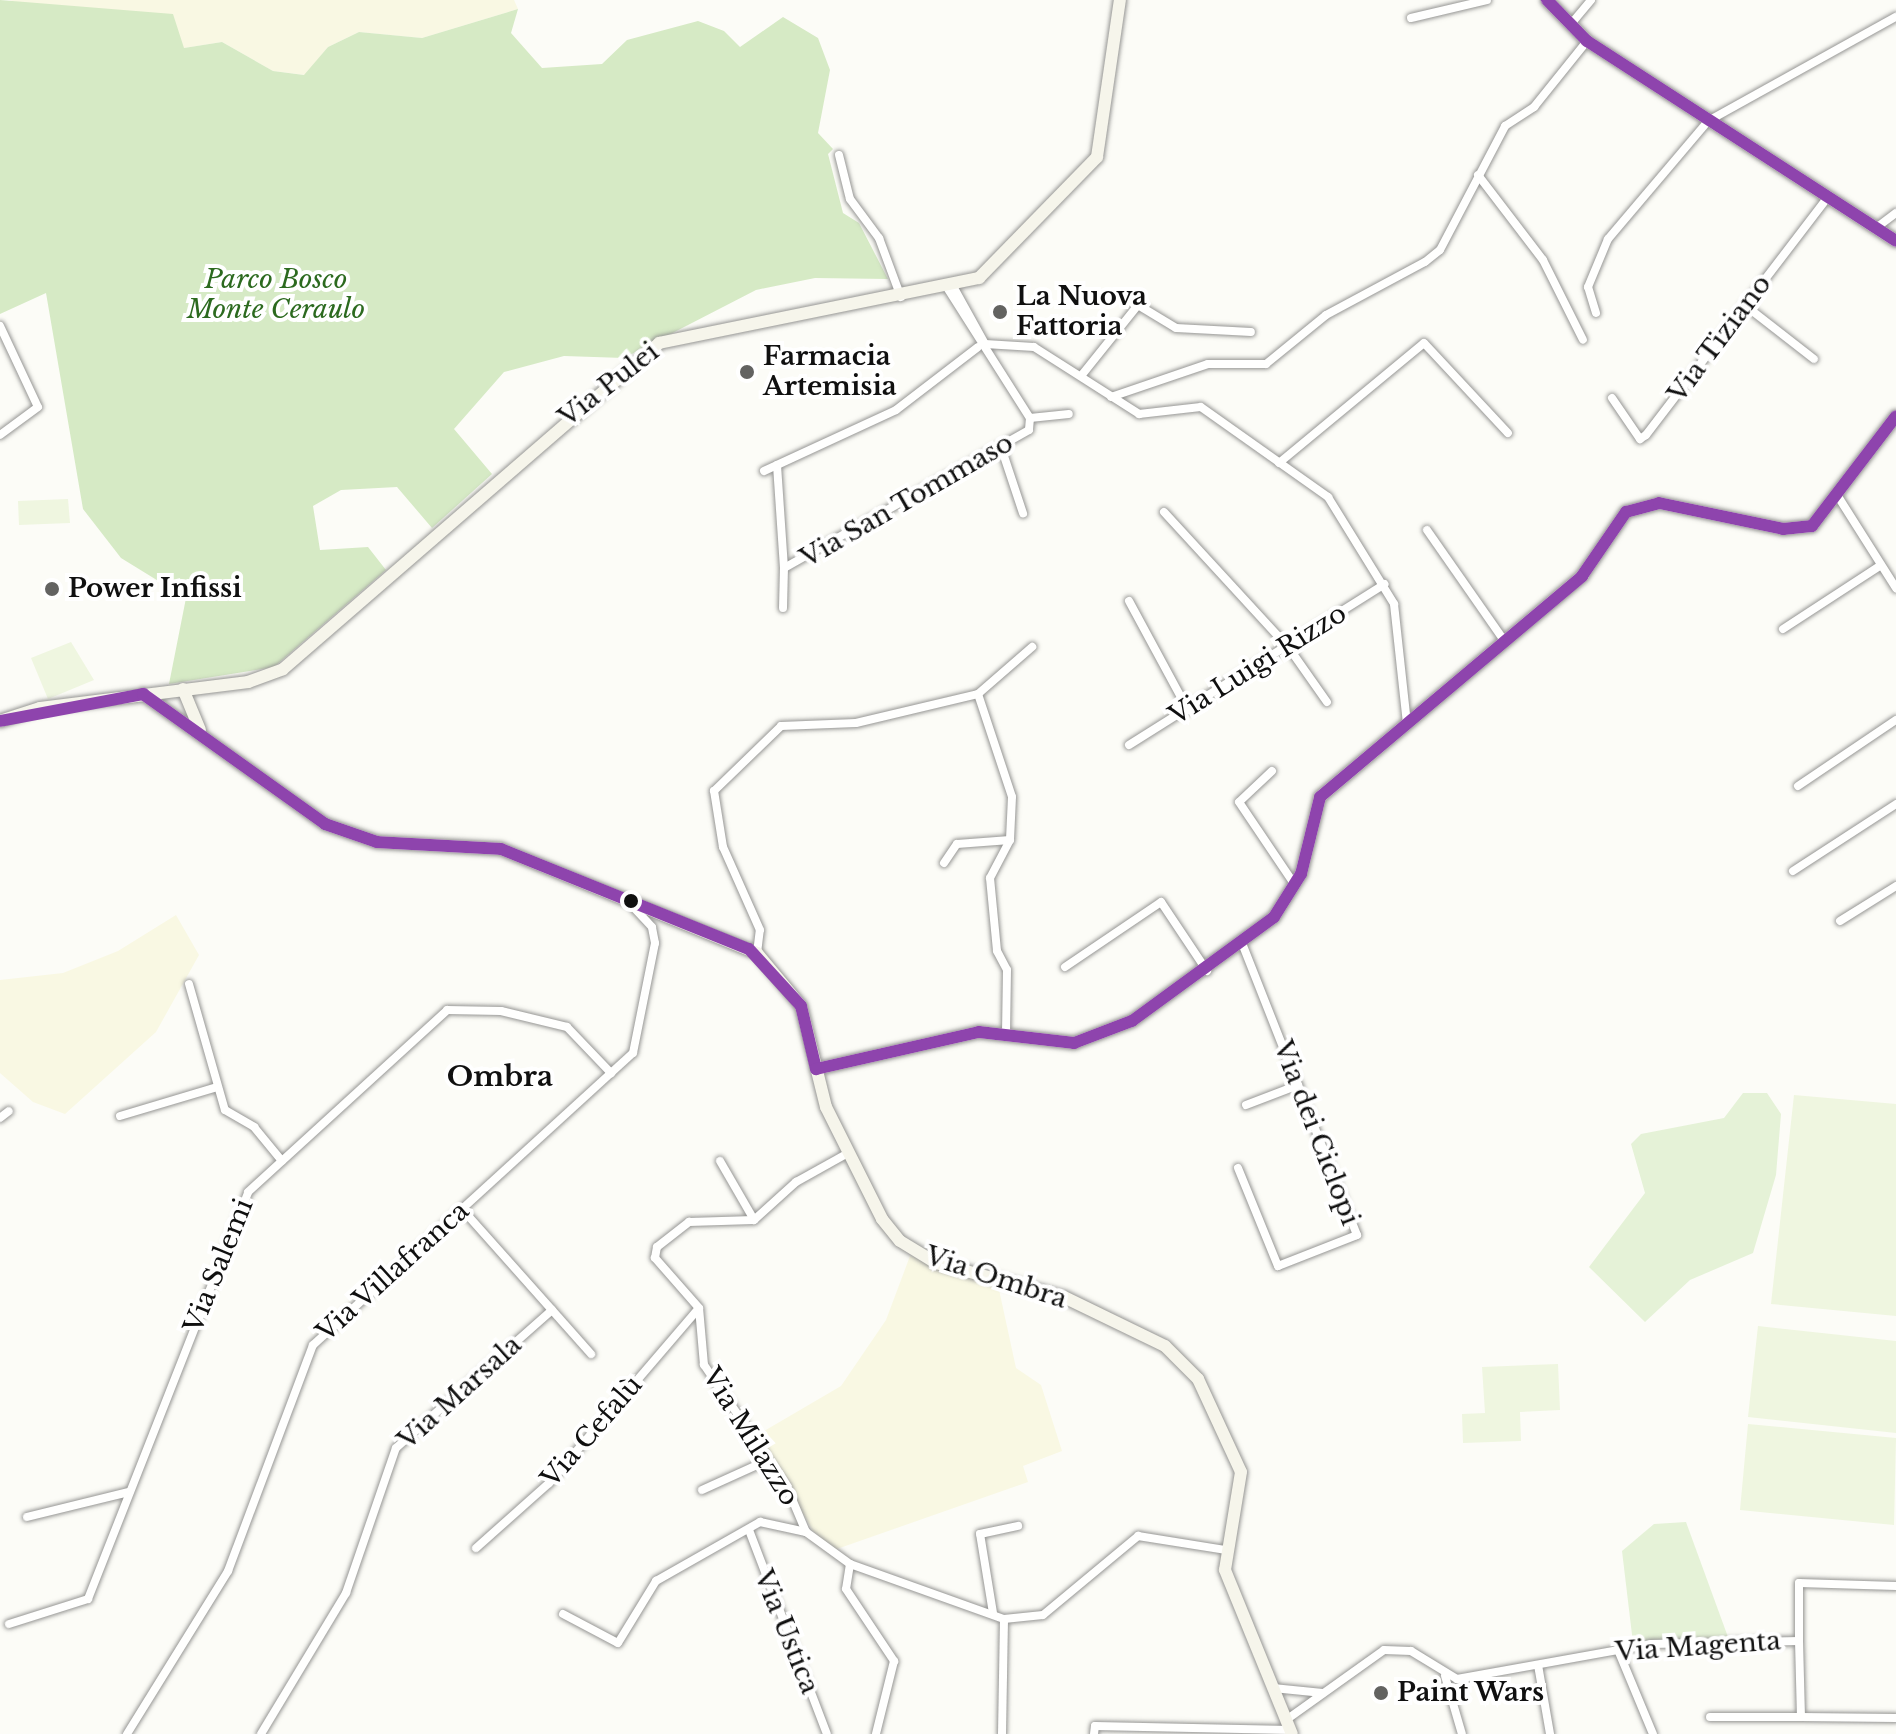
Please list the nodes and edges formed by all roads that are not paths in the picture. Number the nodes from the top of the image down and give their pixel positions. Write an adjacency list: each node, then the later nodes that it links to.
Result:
1 (1120, 0): 16 (main road, Via Pulei)
2 (1487, 0): 6 (street)
3 (1547, 0): 7 (main road)
4 (1591, 0): 7 (street)
5 (1896, 17): 9 (street)
6 (1411, 18)
7 (1571, 24): 8 (main road)
8 (1587, 41): 9 (main road); 11 (street)
9 (1708, 121): 12 (main road); 19 (street)
10 (839, 155): 17 (street)
11 (1478, 175): 22 (street); 26 (street)
12 (1827, 198): 14 (main road); 18 (street, Via Tiziano)
13 (1896, 213): 14 (street)
14 (1876, 228): 15 (main road)
15 (1896, 241)
16 (951, 289): 17 (main road, Via Pulei); 23 (street, Via San Tommaso)
17 (902, 298): 51 (main road, Via Pulei)
18 (1746, 306): 24 (street); 27 (street, Via Tiziano)
19 (1596, 313)
20 (0, 326): 32 (street)
21 (1251, 332): 25 (street)
22 (1583, 340)
23 (982, 345): 25 (street); 30 (street, Via San Tommaso); 35 (street)
24 (1814, 359)
25 (1081, 376): 26 (street)
26 (1111, 397): 34 (street)
27 (1612, 398)
28 (1069, 414): 30 (street)
29 (1896, 416): 37 (main road)
30 (1030, 418): 33 (street, Via San Tommaso)
31 (1508, 433): 34 (street)
32 (0, 435)
33 (1001, 447): 39 (street); 42 (street, Via San Tommaso)
34 (1279, 463): 43 (street)
35 (777, 465): 36 (street); 42 (street, Via San Tommaso)
36 (764, 471)
37 (1839, 498): 41 (street); 48 (main road)
38 (1164, 512): 50 (street)
39 (1023, 513)
40 (1427, 530): 48 (street)
41 (1881, 565): 44 (street); 47 (street)
42 (784, 568): 46 (street)
43 (1385, 584): 50 (street, Via Luigi Rizzo); 60 (street)
44 (1896, 588)
45 (1129, 601): 56 (street)
46 (783, 608)
47 (1783, 629)
48 (1503, 639): 60 (main road)
49 (1032, 647): 54 (street)
50 (1289, 648): 55 (street); 56 (street, Via Luigi Rizzo)
51 (211, 686): 52 (main road, Via Pulei); 57 (main road)
52 (183, 689): 53 (main road, Via Pulei); 57 (main road)
53 (143, 694): 57 (main road); 59 (main road, Via Pulei)
54 (978, 694): 65 (street); 73 (street)
55 (1327, 702)
56 (1188, 710): 61 (street, Via Luigi Rizzo)
57 (189, 716): 70 (main road, Via Ombra)
58 (1896, 720): 63 (street)
59 (0, 721)
60 (1407, 725): 68 (main road)
61 (1129, 745)
62 (1272, 771): 68 (street)
63 (1798, 786)
64 (1896, 804): 67 (street)
65 (1010, 840): 66 (street); 77 (street)
66 (944, 863)
67 (1793, 871)
68 (1296, 885): 72 (main road)
69 (1896, 886): 71 (street)
70 (627, 899): 73 (main road, Via Ombra); 79 (street, Via Villafranca)
71 (1840, 921)
72 (1243, 945): 75 (main road); 80 (street, Via dei Ciclopi)
73 (757, 953): 78 (main road, Via Ombra)
74 (1065, 967): 75 (street)
75 (1207, 972): 77 (main road)
76 (189, 984): 81 (street)
77 (1006, 1035): 78 (main road)
78 (816, 1069): 86 (main road, Via Ombra)
79 (611, 1073): 87 (street, Via Salemi); 90 (street, Via Villafranca)
80 (1298, 1085): 82 (street); 89 (street, Via dei Ciclopi)
81 (217, 1087): 84 (street); 87 (street)
82 (1246, 1105)
83 (9, 1111): 85 (street)
84 (120, 1116)
85 (0, 1118)
86 (848, 1153): 91 (street); 103 (main road, Via Ombra)
87 (282, 1161): 97 (street, Via Salemi)
88 (720, 1161): 91 (street)
89 (1238, 1168)
90 (462, 1209): 93 (street); 120 (street, Via Villafranca)
91 (754, 1220): 92 (street)
92 (699, 1308): 95 (street, Via Milazzo); 102 (street, Via Cefalù)
93 (552, 1310): 94 (street); 121 (street, Via Marsala)
94 (591, 1354)
95 (768, 1460): 96 (street); 101 (street, Via Milazzo)
96 (702, 1490)
97 (129, 1492): 98 (street); 109 (street, Via Salemi)
98 (27, 1517)
99 (1018, 1526): 106 (street)
100 (749, 1530): 101 (street); 107 (street); 122 (street, Via Ustica)
101 (806, 1532): 104 (street)
102 (476, 1548)
103 (1225, 1550): 108 (street); 114 (main road, Via Ombra)
104 (850, 1564): 106 (street); 123 (street)
105 (1896, 1586): 110 (street, Via Magenta)
106 (993, 1613): 108 (street)
107 (563, 1614)
108 (1004, 1619): 124 (street)
109 (9, 1624)
110 (1799, 1641): 111 (street, Via Magenta); 117 (street)
111 (1618, 1650): 112 (street, Via Magenta); 128 (street)
112 (1538, 1665): 113 (street, Via Magenta); 127 (street)
113 (1445, 1676): 115 (street); 126 (street)
114 (1273, 1688): 115 (street); 119 (main road, Via Ombra)
115 (1323, 1692): 119 (street)
116 (1710, 1717): 117 (street)
117 (1801, 1717): 118 (street)
118 (1896, 1718)
119 (1289, 1728): 125 (street)
120 (127, 1734)
121 (261, 1734)
122 (827, 1734)
123 (876, 1734)
124 (1002, 1734)
125 (1094, 1734)
126 (1462, 1734)
127 (1550, 1734)
128 (1653, 1734)

